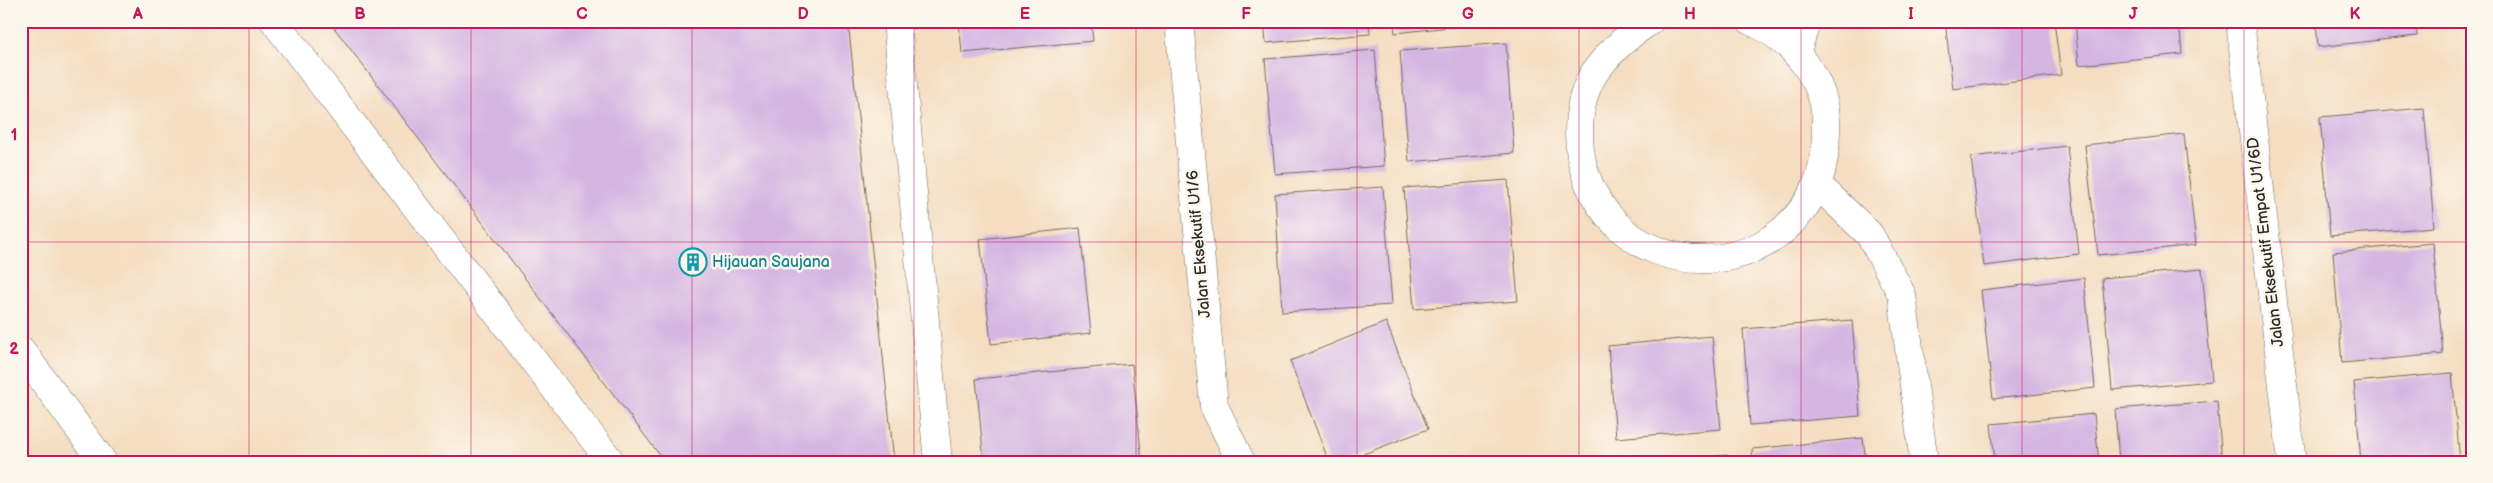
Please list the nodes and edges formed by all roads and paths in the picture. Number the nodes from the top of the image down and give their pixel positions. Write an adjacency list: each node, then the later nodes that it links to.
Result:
1 (274, 21): 12 (main road)
2 (897, 21): 13 (main road)
3 (1179, 21): 14 (main road, Jalan Eksekutif U1/6)
4 (1650, 21): 9 (main road)
5 (1751, 21): 8 (main road)
6 (1807, 21): 8 (main road)
7 (2240, 21): 16 (main road, Jalan Eksekutif Empat U1/6D)
8 (1796, 53): 9 (main road)
9 (1818, 185): 15 (main road)
10 (21, 350): 11 (main road)
11 (102, 462)
12 (611, 462)
13 (938, 462)
14 (1241, 462)
15 (1924, 462)
16 (2292, 462)

